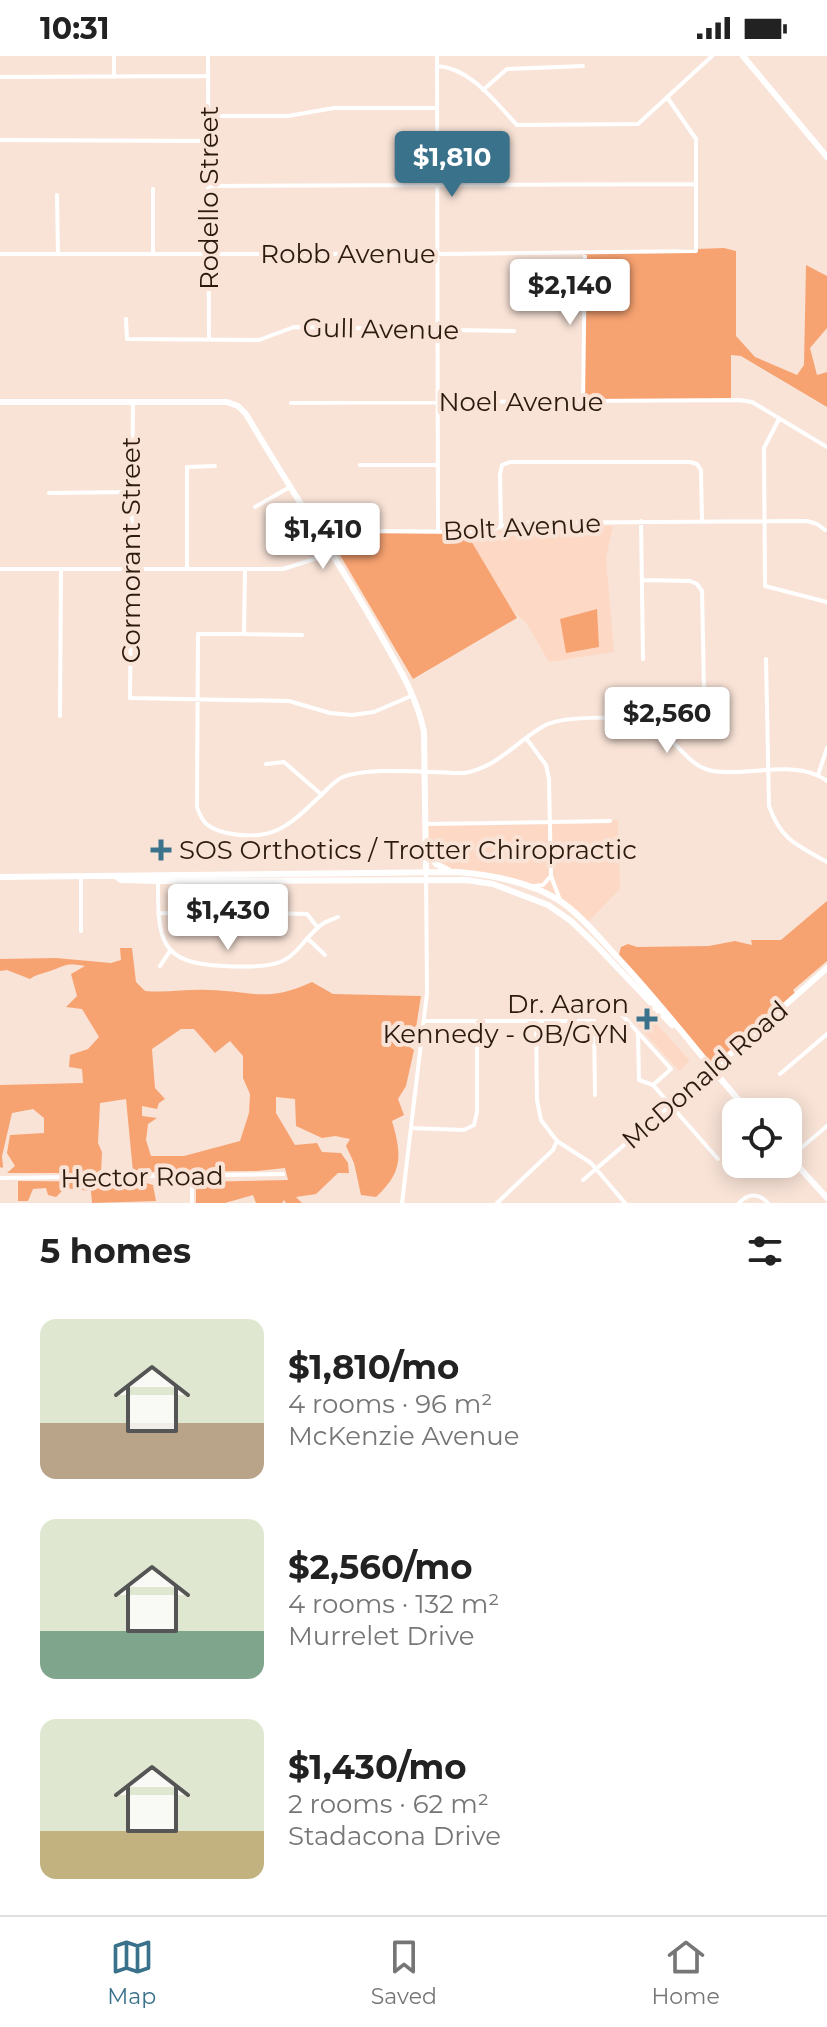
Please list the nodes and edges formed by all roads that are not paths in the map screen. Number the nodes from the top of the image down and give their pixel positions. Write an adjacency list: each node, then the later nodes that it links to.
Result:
1 (114, 56): 10 (street)
2 (208, 56): 8 (street, Rodello Street)
3 (437, 56): 6 (street)
4 (712, 56): 12 (street)
5 (743, 56): 17 (main road)
6 (437, 66): 11 (street); 13 (street)
7 (583, 66): 11 (street)
8 (208, 76): 10 (street); 14 (street, Rodello Street)
9 (0, 77): 10 (street)
10 (114, 77)
11 (483, 90): 12 (street)
12 (667, 97): 18 (street)
13 (437, 108): 14 (street); 19 (street)
14 (209, 116): 16 (street, Rodello Street)
15 (0, 140): 16 (street)
16 (208, 141): 20 (street, Rodello Street)
17 (827, 157)
18 (696, 184): 19 (street); 23 (street, Robb Avenue)
19 (437, 185): 20 (street); 28 (street)
20 (209, 186): 27 (street, Rodello Street)
21 (153, 189): 26 (street)
22 (57, 195): 25 (street)
23 (585, 253): 28 (street, Robb Avenue); 35 (street)
24 (0, 254): 25 (street, Robb Avenue)
25 (58, 254): 26 (street, Robb Avenue)
26 (153, 254): 27 (street, Robb Avenue)
27 (209, 254): 28 (street, Robb Avenue); 32 (street, Rodello Street)
28 (437, 254): 30 (street)
29 (126, 319): 32 (street, Gull Avenue)
30 (437, 329): 31 (street, Gull Avenue); 32 (street, Gull Avenue); 37 (street)
31 (514, 331)
32 (209, 339)
33 (0, 402): 34 (main road)
34 (133, 402): 43 (main road); 44 (street, Cormorant Street)
35 (583, 402): 37 (street, Noel Avenue); 38 (street, Noel Avenue)
36 (291, 403): 37 (street, Noel Avenue)
37 (437, 403): 41 (street)
38 (779, 419): 39 (street); 49 (street)
39 (827, 447)
40 (360, 465): 41 (street)
41 (438, 465): 52 (street)
42 (215, 466): 57 (street)
43 (290, 487): 46 (street); 53 (main road)
44 (132, 492): 45 (street); 56 (street, Cormorant Street)
45 (49, 493)
46 (255, 507)
47 (641, 521): 48 (street, Bolt Avenue); 50 (street, Bolt Avenue); 59 (street)
48 (702, 521): 49 (street, Bolt Avenue); 50 (street)
49 (764, 521): 51 (street, Bolt Avenue); 60 (street)
50 (501, 526): 52 (street, Bolt Avenue)
51 (825, 530)
52 (438, 532): 53 (street, Bolt Avenue)
53 (333, 553): 58 (street, Bolt Avenue); 65 (main road)
54 (0, 569): 55 (street, Bolt Avenue)
55 (61, 569): 56 (street, Bolt Avenue); 67 (street)
56 (131, 569): 57 (street, Bolt Avenue); 66 (street, Cormorant Street)
57 (187, 569): 58 (street, Bolt Avenue)
58 (245, 569): 61 (street)
59 (642, 580): 63 (street); 69 (street)
60 (827, 602)
61 (244, 634): 62 (street); 66 (street)
62 (302, 635)
63 (643, 659)
64 (766, 659): 72 (street)
65 (413, 695): 66 (street); 73 (main road)
66 (199, 699): 76 (street)
67 (60, 716)
68 (526, 738): 69 (street); 73 (street); 78 (street)
69 (672, 741): 72 (street)
70 (827, 748): 74 (street)
71 (266, 764): 76 (street)
72 (768, 771): 74 (street); 81 (street)
73 (425, 772): 76 (street); 79 (main road)
74 (818, 775): 75 (street)
75 (827, 781)
76 (322, 795)
77 (610, 821): 78 (street)
78 (550, 822): 79 (street); 85 (street)
79 (426, 824): 80 (main road)
80 (426, 848): 82 (main road); 84 (main road)
81 (827, 862)
82 (451, 872): 84 (main road); 88 (main road)
83 (1, 876): 86 (main road)
84 (426, 876): 87 (main road); 102 (street); 107 (main road)
85 (551, 876): 88 (street); 89 (street)
86 (81, 877): 87 (main road); 95 (street)
87 (158, 877): 90 (street)
88 (526, 886): 89 (main road)
89 (562, 902): 107 (main road)
90 (158, 913): 92 (street); 97 (street)
91 (268, 913): 94 (street)
92 (204, 914)
93 (338, 917): 94 (street)
94 (318, 928): 96 (street)
95 (81, 931)
96 (307, 938): 97 (street); 98 (street)
97 (170, 951): 99 (street)
98 (325, 955)
99 (160, 966)
100 (827, 968): 108 (main road, McDonald Road)
101 (623, 1016): 105 (street)
102 (425, 1021): 103 (street); 115 (street)
103 (477, 1021): 104 (street); 115 (street)
104 (536, 1021): 111 (street); 116 (street)
105 (638, 1033): 110 (street); 110 (street)
106 (827, 1034): 109 (street)
107 (691, 1044): 108 (main road)
108 (712, 1070): 112 (main road); 113 (street, McDonald Road)
109 (780, 1074)
110 (653, 1085): 113 (street)
111 (595, 1095)
112 (737, 1098)
113 (671, 1106): 118 (street); 120 (street, McDonald Road)
114 (827, 1126): 117 (street)
115 (410, 1128): 127 (street)
116 (557, 1141): 120 (street); 128 (street)
117 (802, 1145)
118 (718, 1159)
119 (802, 1167): 125 (main road)
120 (596, 1170): 124 (street, McDonald Road); 129 (street)
121 (283, 1174): 122 (street, Hector Road)
122 (192, 1177): 123 (street, Hector Road); 126 (street)
123 (0, 1178)
124 (583, 1180)
125 (827, 1198)
126 (192, 1203)
127 (402, 1203)
128 (497, 1203)
129 (625, 1203)
130 (739, 1203): 131 (street)
131 (768, 1203)

